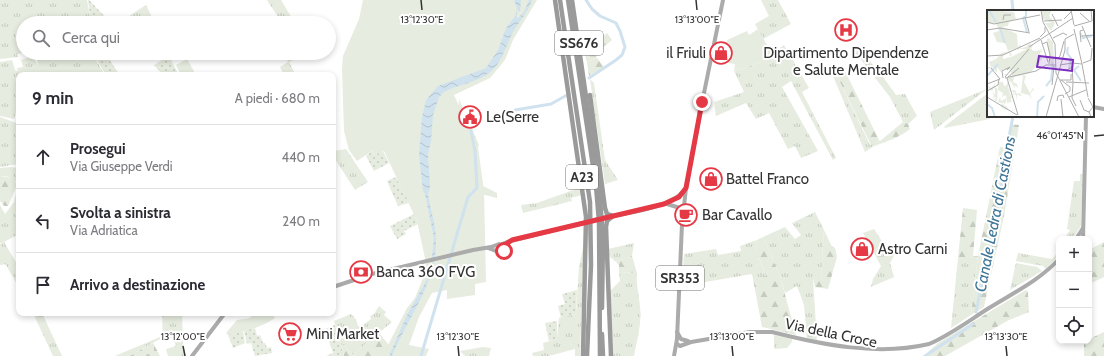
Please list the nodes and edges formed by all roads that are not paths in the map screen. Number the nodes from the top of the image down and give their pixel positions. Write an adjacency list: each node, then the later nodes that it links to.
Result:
1 (555, 0): 33 (highway, A23)
2 (560, 0): 34 (highway, A23)
3 (568, 0): 7 (highway, SS676)
4 (572, 0): 6 (highway, SS676)
5 (723, 0): 11 (main road, SR353)
6 (579, 47): 7 (highway, SS676); 17 (highway)
7 (583, 86): 16 (highway, SS676)
8 (1094, 107): 9 (main road)
9 (1104, 109)
10 (1086, 117): 19 (main road)
11 (686, 188): 12 (main road, SR353); 13 (main road, SR353)
12 (678, 198): 13 (main road); 14 (main road); 15 (main road, SR353)
13 (685, 203): 15 (main road); 18 (main road, SR353)
14 (664, 204): 15 (main road); 17 (main road)
15 (678, 207): 18 (main road, SR353)
16 (600, 215): 35 (highway); 36 (highway)
17 (613, 216): 23 (main road, bridge); 37 (highway)
18 (682, 224): 29 (main road, SR353)
19 (1083, 228): 20 (main road); 21 (main road)
20 (1078, 236)
21 (1083, 236)
22 (497, 245): 23 (main road); 24 (main road); 25 (main road)
23 (504, 246): 25 (main road)
24 (488, 248): 25 (main road); 27 (main road)
25 (496, 251)
26 (1056, 262): 31 (main road, Via della Croce)
27 (336, 286)
28 (223, 316): 32 (main road)
29 (680, 342): 30 (main road, Via della Croce); 38 (main road, SR353)
30 (860, 354)
31 (896, 354)
32 (192, 356)
33 (583, 356)
34 (588, 356)
35 (600, 356)
36 (603, 356)
37 (610, 356)
38 (674, 356)

